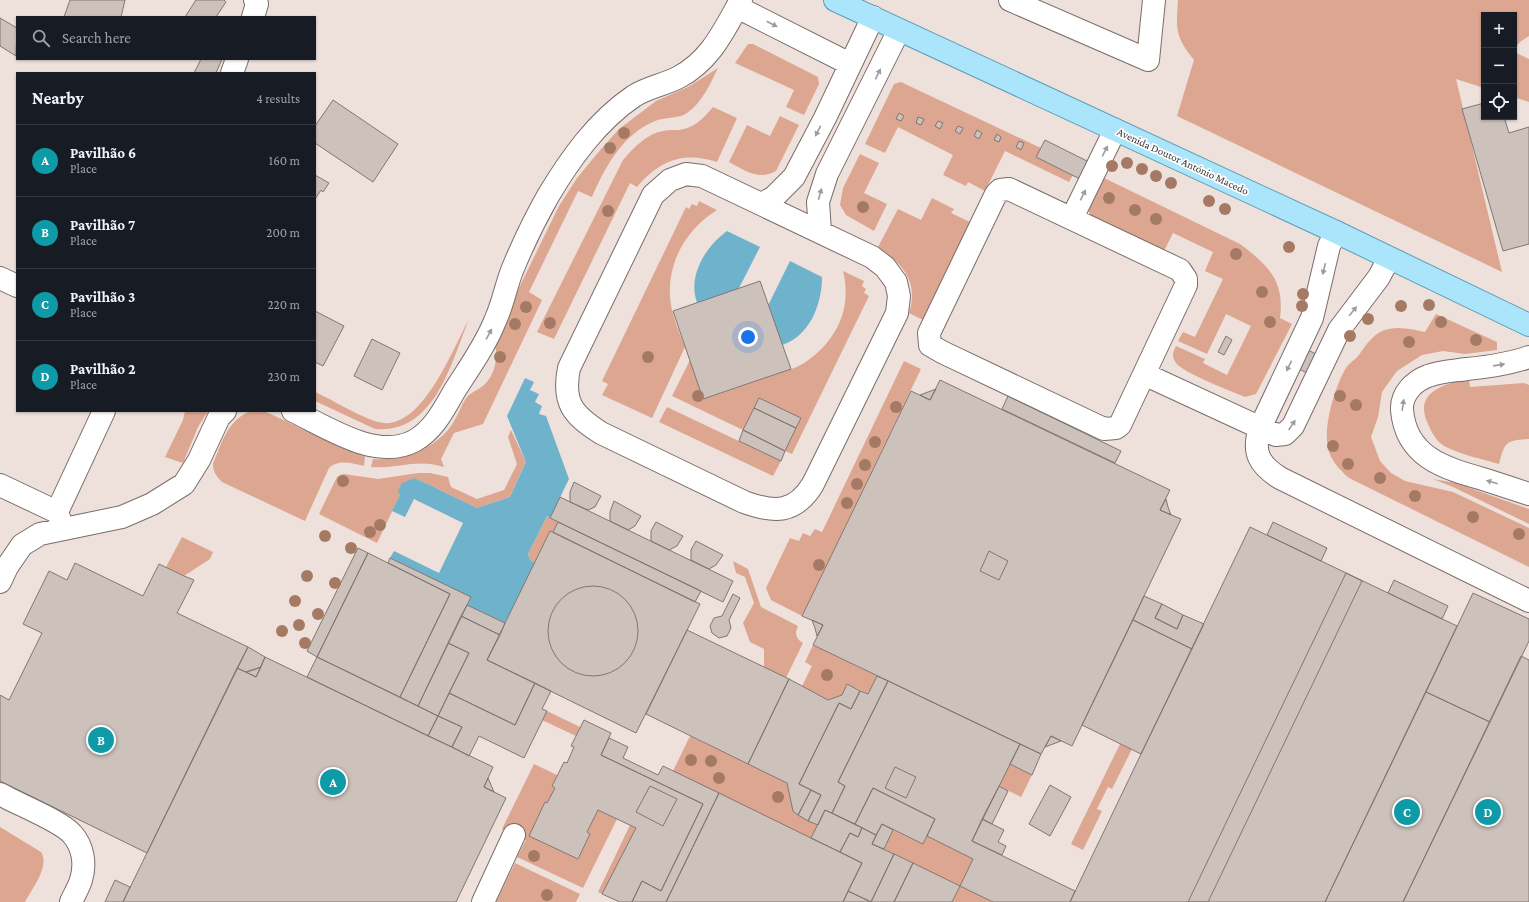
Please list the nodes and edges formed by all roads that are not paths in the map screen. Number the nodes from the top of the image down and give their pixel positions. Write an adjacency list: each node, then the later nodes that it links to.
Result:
1 (254, 0): 6 (street)
2 (835, 0): 7 (main road, Avenida Doutor António Macedo)
3 (1010, 0): 4 (street)
4 (1154, 0)
5 (739, 3): 10 (street, one-way to 10); 25 (street)
6 (252, 16)
7 (873, 17): 8 (main road, Avenida Doutor António Macedo); 10 (street)
8 (900, 30): 12 (main road, Avenida Doutor António Macedo); 15 (street, one-way to 8)
9 (237, 60): 11 (street)
10 (850, 64): 13 (street, one-way to 13)
11 (232, 72)
12 (1115, 130): 14 (street, one-way to 12); 16 (main road, Avenida Doutor António Macedo)
13 (762, 204): 15 (street); 15 (street)
14 (1072, 218): 22 (street); 22 (street)
15 (820, 232)
16 (1336, 232): 17 (main road, Avenida Doutor António Macedo); 26 (street, one-way to 26)
17 (1389, 258): 20 (main road, Avenida Doutor António Macedo); 26 (street, one-way to 17)
18 (0, 278): 19 (street)
19 (16, 286)
20 (1529, 325)
21 (1529, 357): 28 (street, one-way to 21)
22 (1144, 374): 26 (street)
23 (104, 412): 29 (street)
24 (224, 412): 29 (street)
25 (296, 412)
26 (1260, 428): 31 (street)
27 (0, 485): 29 (street)
28 (1529, 494)
29 (60, 520): 30 (street)
30 (0, 582)
31 (1529, 601)
32 (0, 794): 34 (street)
33 (514, 835): 35 (street)
34 (71, 902)
35 (483, 902)

